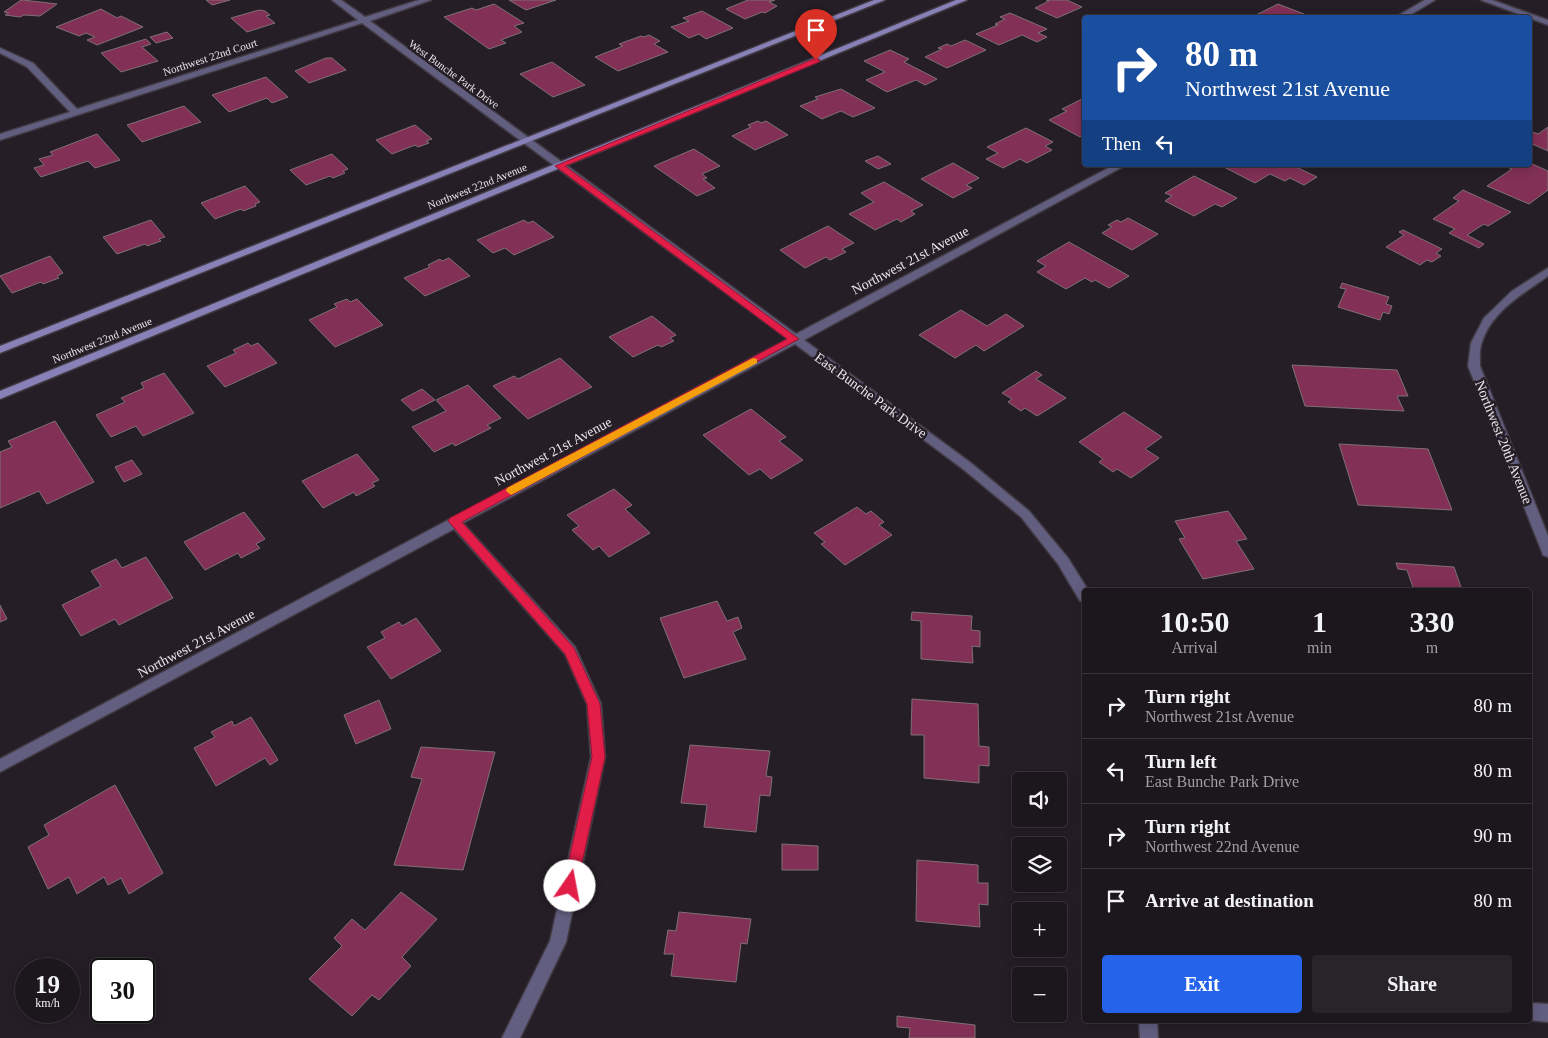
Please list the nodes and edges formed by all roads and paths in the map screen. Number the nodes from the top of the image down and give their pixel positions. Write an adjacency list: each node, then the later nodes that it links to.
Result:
1 (336, 0): 10 (street, West Bunche Park Drive)
2 (427, 0): 10 (street, Northwest 22nd Court)
3 (881, 0): 15 (main road, Northwest 22nd Avenue)
4 (963, 0): 16 (main road, Northwest 22nd Avenue)
5 (1431, 0): 7 (street)
6 (1485, 0): 8 (street)
7 (1404, 15)
8 (1526, 15)
9 (1532, 17): 11 (street)
10 (363, 21): 13 (street, Northwest 22nd Court); 15 (street, West Bunche Park Drive)
11 (1548, 23)
12 (0, 50): 13 (street)
13 (75, 112): 14 (street, Northwest 22nd Court)
14 (0, 136)
15 (526, 141): 16 (street, West Bunche Park Drive); 20 (main road, Northwest 22nd Avenue)
16 (559, 166): 19 (street, East Bunche Park Drive); 21 (main road, Northwest 22nd Avenue)
17 (1117, 167): 19 (street, Northwest 21st Avenue)
18 (1548, 271): 23 (street, Northwest 20th Avenue)
19 (794, 339): 22 (street, Northwest 21st Avenue); 25 (street, East Bunche Park Drive)
20 (0, 350)
21 (0, 395)
22 (454, 521): 26 (street, Northwest 21st Avenue); 30 (street)
23 (1544, 535): 24 (street, Northwest 20th Avenue)
24 (1548, 552)
25 (1082, 592)
26 (0, 766)
27 (1532, 1012): 28 (street)
28 (1548, 1013)
29 (1148, 1023): 31 (street)
30 (513, 1036)
31 (1150, 1038)

